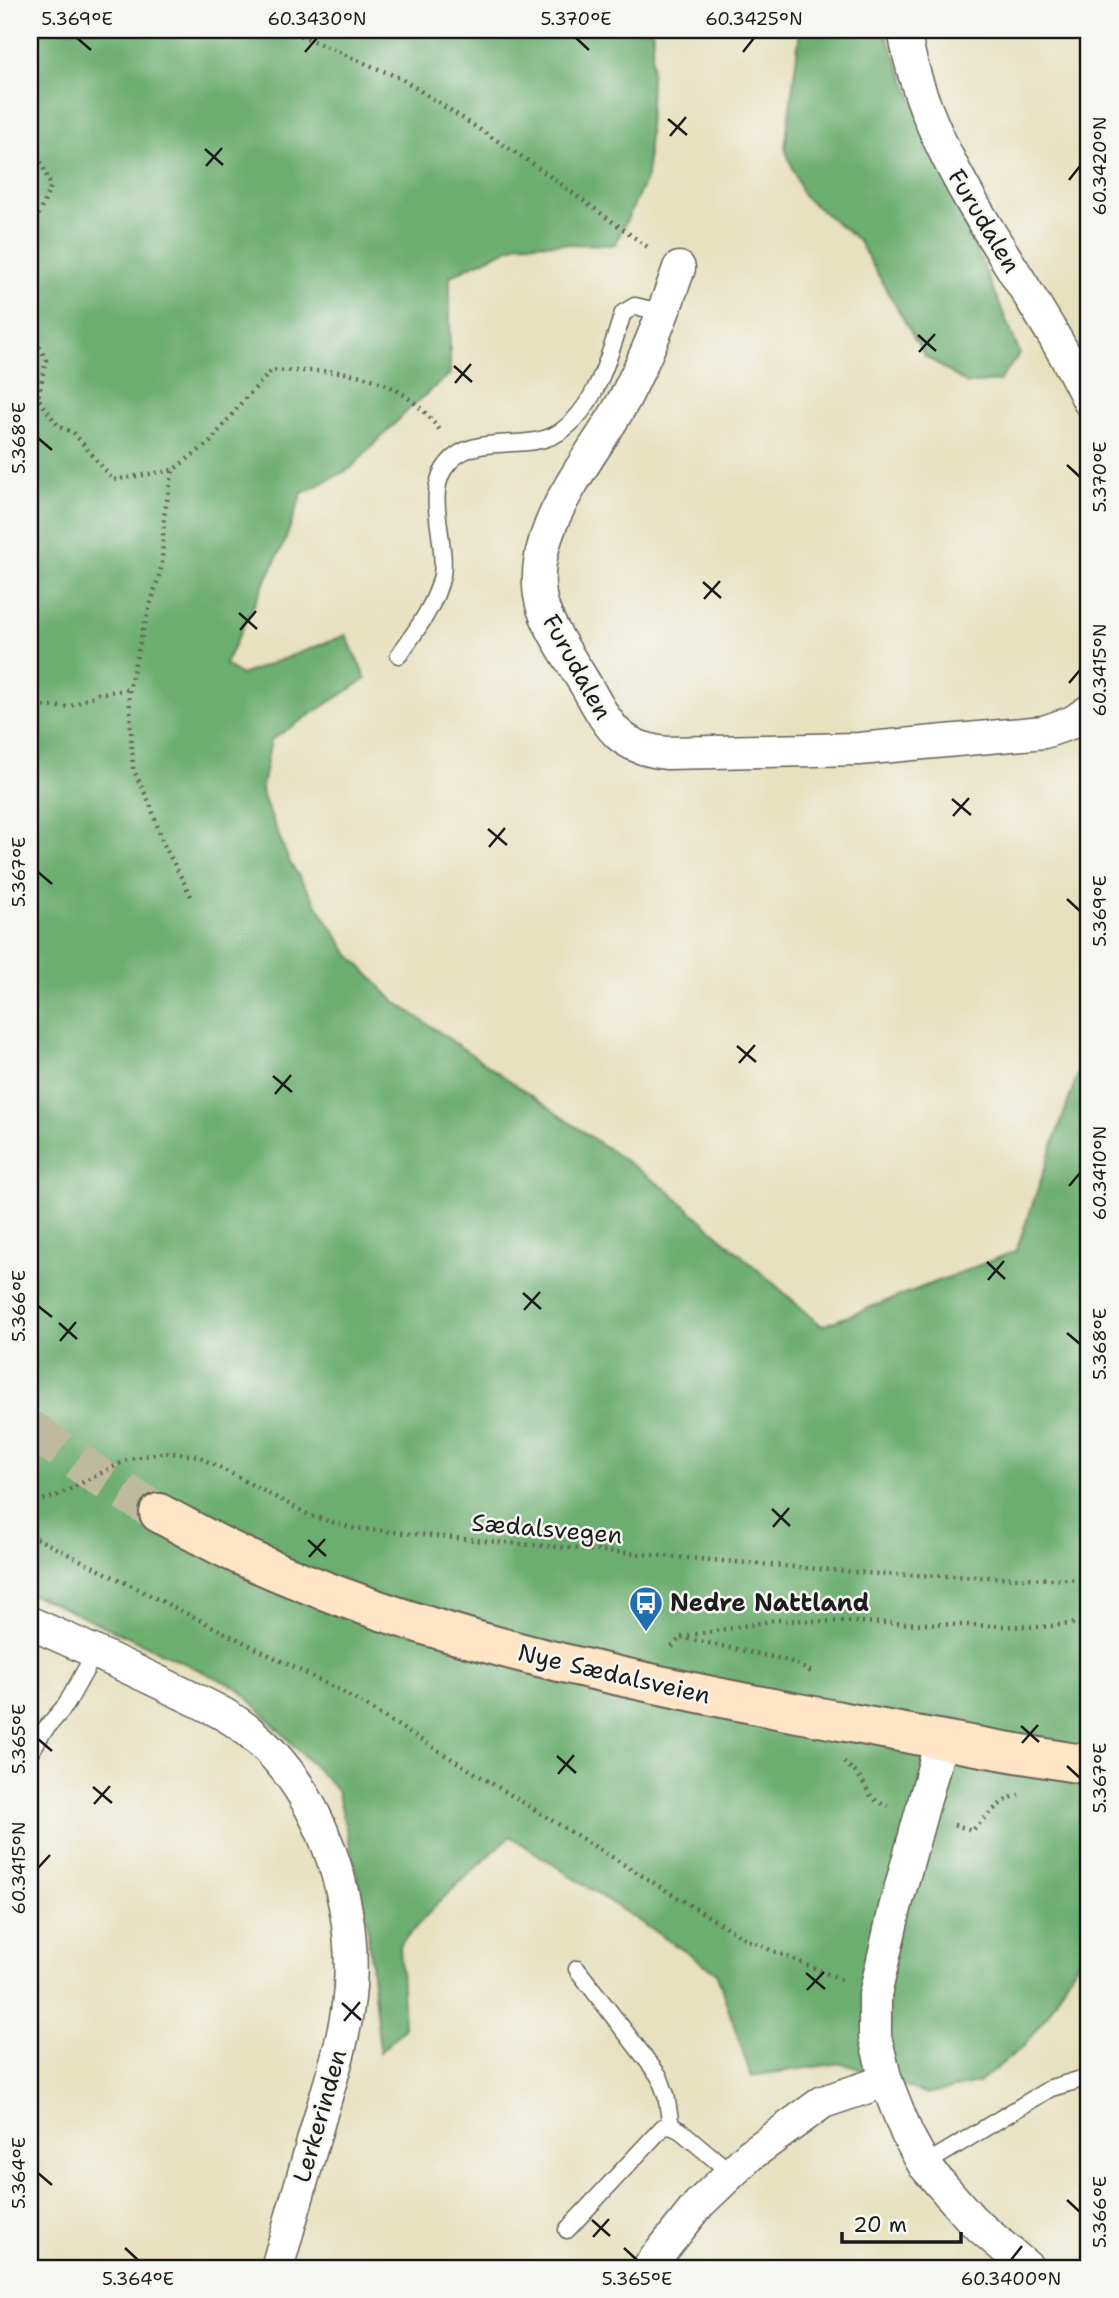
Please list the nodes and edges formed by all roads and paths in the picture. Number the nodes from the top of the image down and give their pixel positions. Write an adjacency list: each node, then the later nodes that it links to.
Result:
1 (288, 30): 5 (path)
2 (904, 30): 8 (street, Furudalen)
3 (30, 144): 4 (path)
4 (30, 220)
5 (679, 268): 6 (street, Furudalen)
6 (664, 313): 9 (lane); 14 (street, Furudalen)
7 (30, 328): 10 (path)
8 (1089, 401)
9 (458, 455): 10 (path); 11 (lane)
10 (173, 470): 12 (path)
11 (400, 655)
12 (129, 689): 13 (path); 15 (path)
13 (30, 706)
14 (1089, 711)
15 (191, 895)
16 (30, 1504): 19 (path, Sædalsvegen)
17 (159, 1513): 23 (main road, Nye Sædalsveien)
18 (30, 1535): 29 (path)
19 (1089, 1580)
20 (1089, 1622): 23 (path)
21 (30, 1623): 22 (street, Lerkerinden)
22 (96, 1651): 24 (lane); 36 (street, Lerkerinden)
23 (641, 1682): 25 (main road, Nye Sædalsveien)
24 (36, 1731): 26 (lane)
25 (941, 1741): 27 (main road, Nye Sædalsveien); 31 (street)
26 (30, 1753)
27 (1089, 1765)
28 (577, 1969): 32 (lane)
29 (852, 1985)
30 (1089, 2077): 33 (lane)
31 (886, 2081): 33 (street); 34 (street)
32 (671, 2126): 34 (lane); 35 (lane)
33 (924, 2165): 38 (street)
34 (731, 2172): 37 (street)
35 (567, 2230)
36 (277, 2268)
37 (648, 2268)
38 (1028, 2268)

